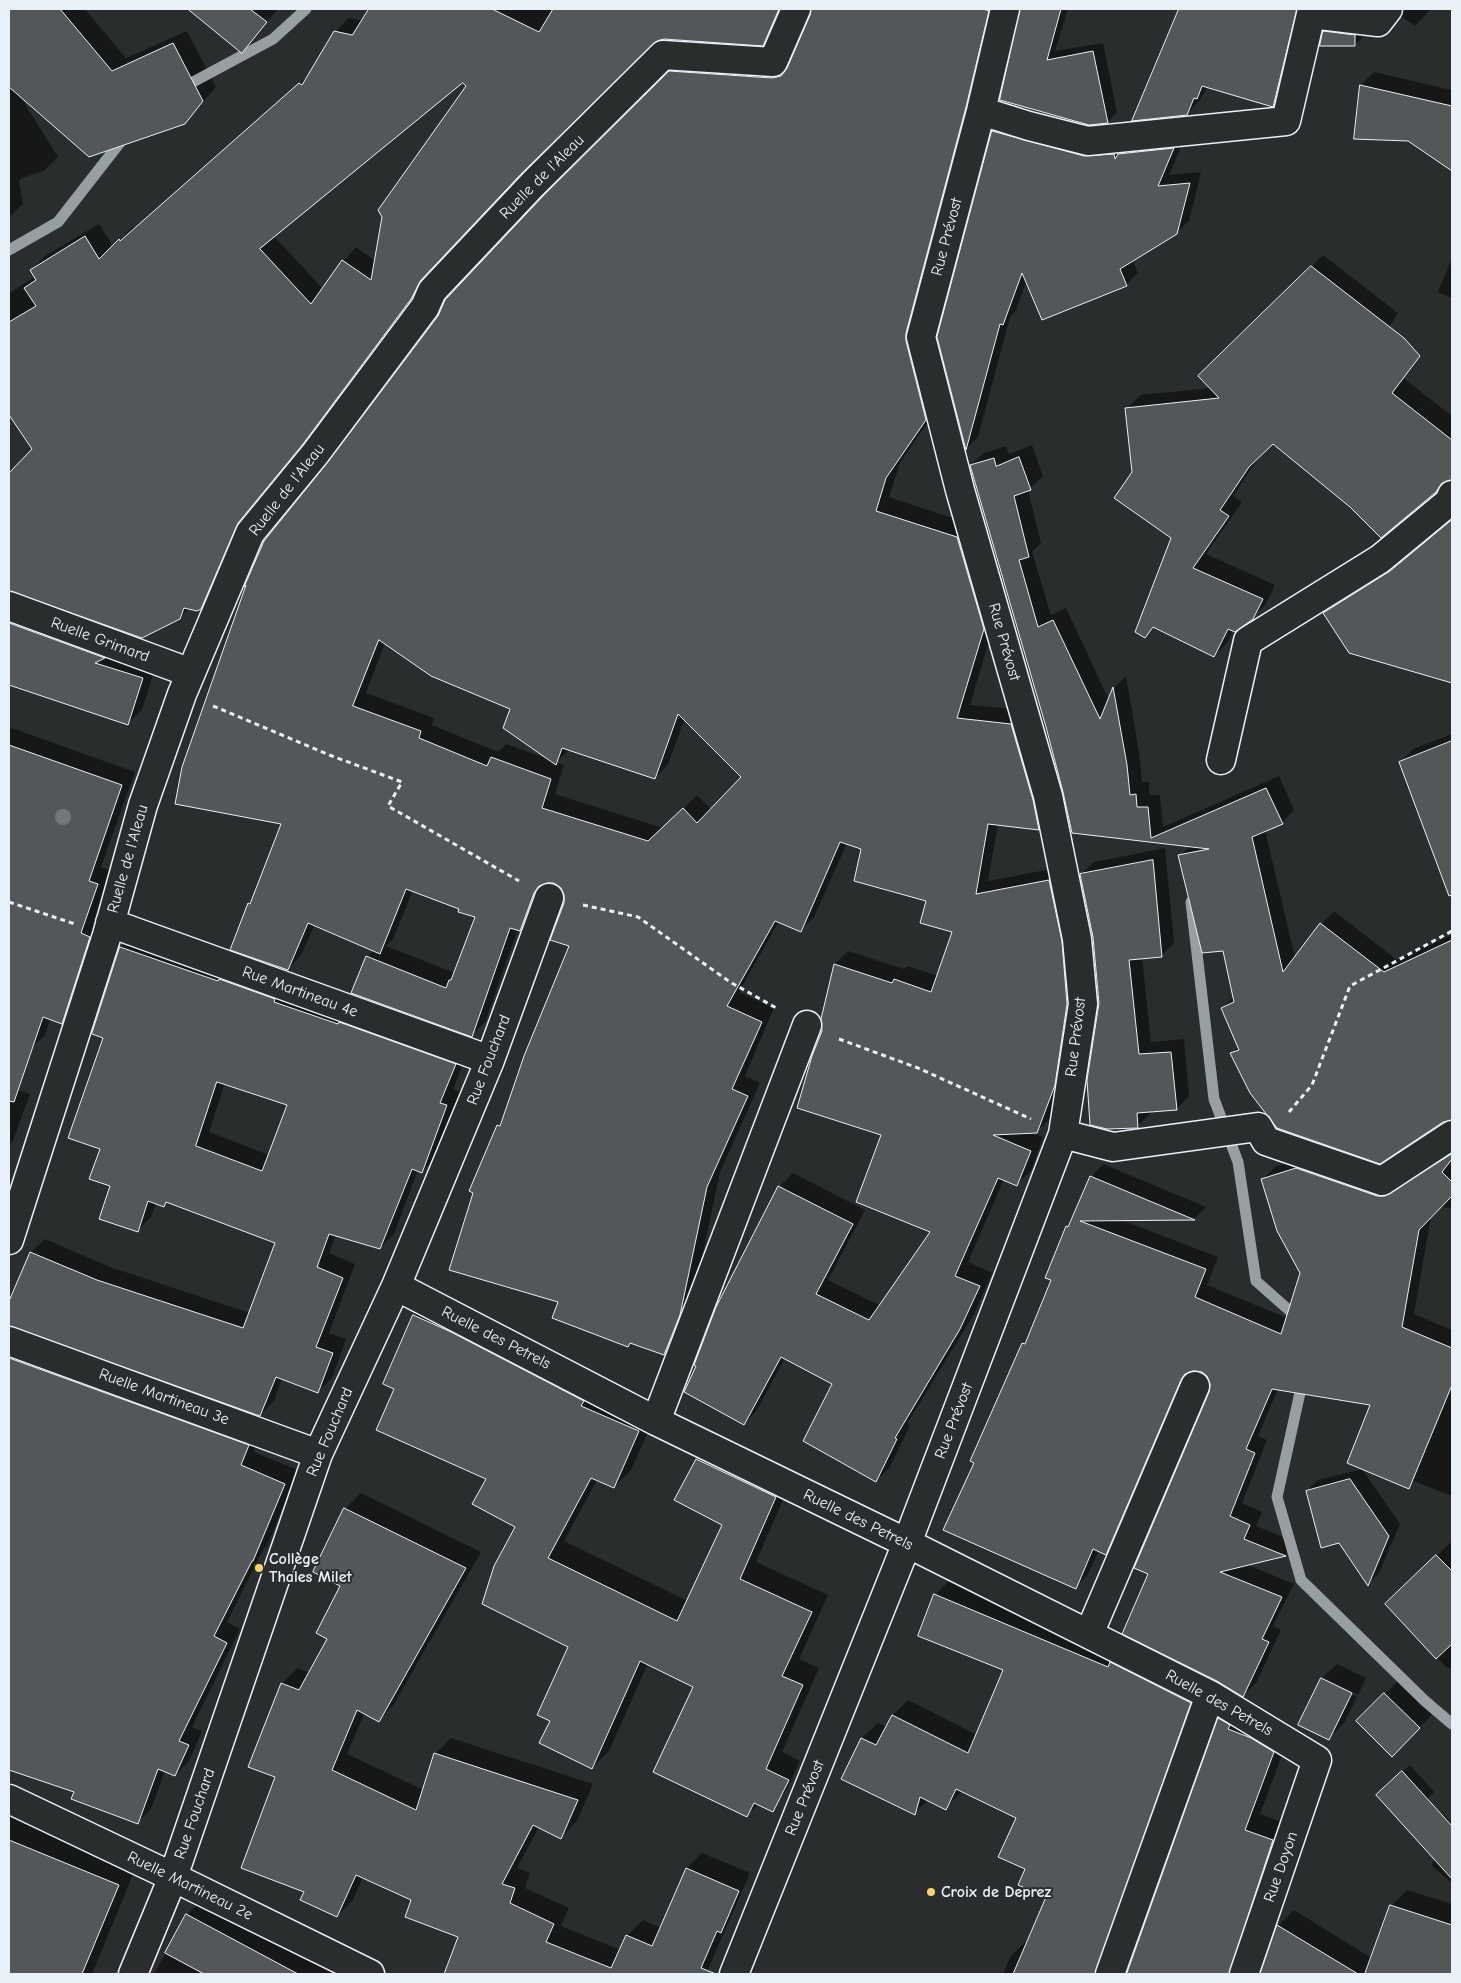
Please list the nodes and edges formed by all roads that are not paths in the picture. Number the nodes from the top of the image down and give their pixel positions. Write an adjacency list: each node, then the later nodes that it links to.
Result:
1 (796, 9): 7 (street, Ruelle de l'Aleau)
2 (1005, 9): 4 (street, Rue Prévost)
3 (1388, 9): 4 (street)
4 (981, 111): 13 (street, Rue Prévost)
5 (1452, 495): 8 (street)
6 (9, 606): 7 (street, Ruelle Grimard)
7 (187, 683): 10 (street, Ruelle de l'Aleau)
8 (1221, 760)
9 (549, 898): 12 (street, Rue Fouchard)
10 (109, 929): 12 (street, Rue Martineau 4e); 15 (street, Ruelle de l'Aleau)
11 (807, 1025): 19 (street)
12 (490, 1060): 16 (street, Rue Fouchard)
13 (1063, 1134): 14 (street); 21 (street, Rue Prévost)
14 (1452, 1135)
15 (9, 1240)
16 (396, 1286): 19 (street, Ruelle des Petrels); 20 (street, Rue Fouchard)
17 (9, 1341): 20 (street, Ruelle Martineau 3e)
18 (1195, 1386): 22 (street)
19 (656, 1421): 21 (street, Ruelle des Petrels)
20 (318, 1454): 26 (street, Rue Fouchard)
21 (907, 1543): 22 (street, Ruelle des Petrels); 29 (street, Rue Prévost)
22 (1089, 1634): 23 (street, Ruelle des Petrels)
23 (1210, 1695): 24 (street, Ruelle des Petrels); 30 (street)
24 (1317, 1760): 31 (street, Rue Doyon)
25 (9, 1799): 26 (street, Ruelle Martineau 2e)
26 (174, 1877): 27 (street, Rue Fouchard); 28 (street, Ruelle Martineau 2e)
27 (133, 1974)
28 (370, 1974)
29 (734, 1974)
30 (1110, 1974)
31 (1244, 1974)

